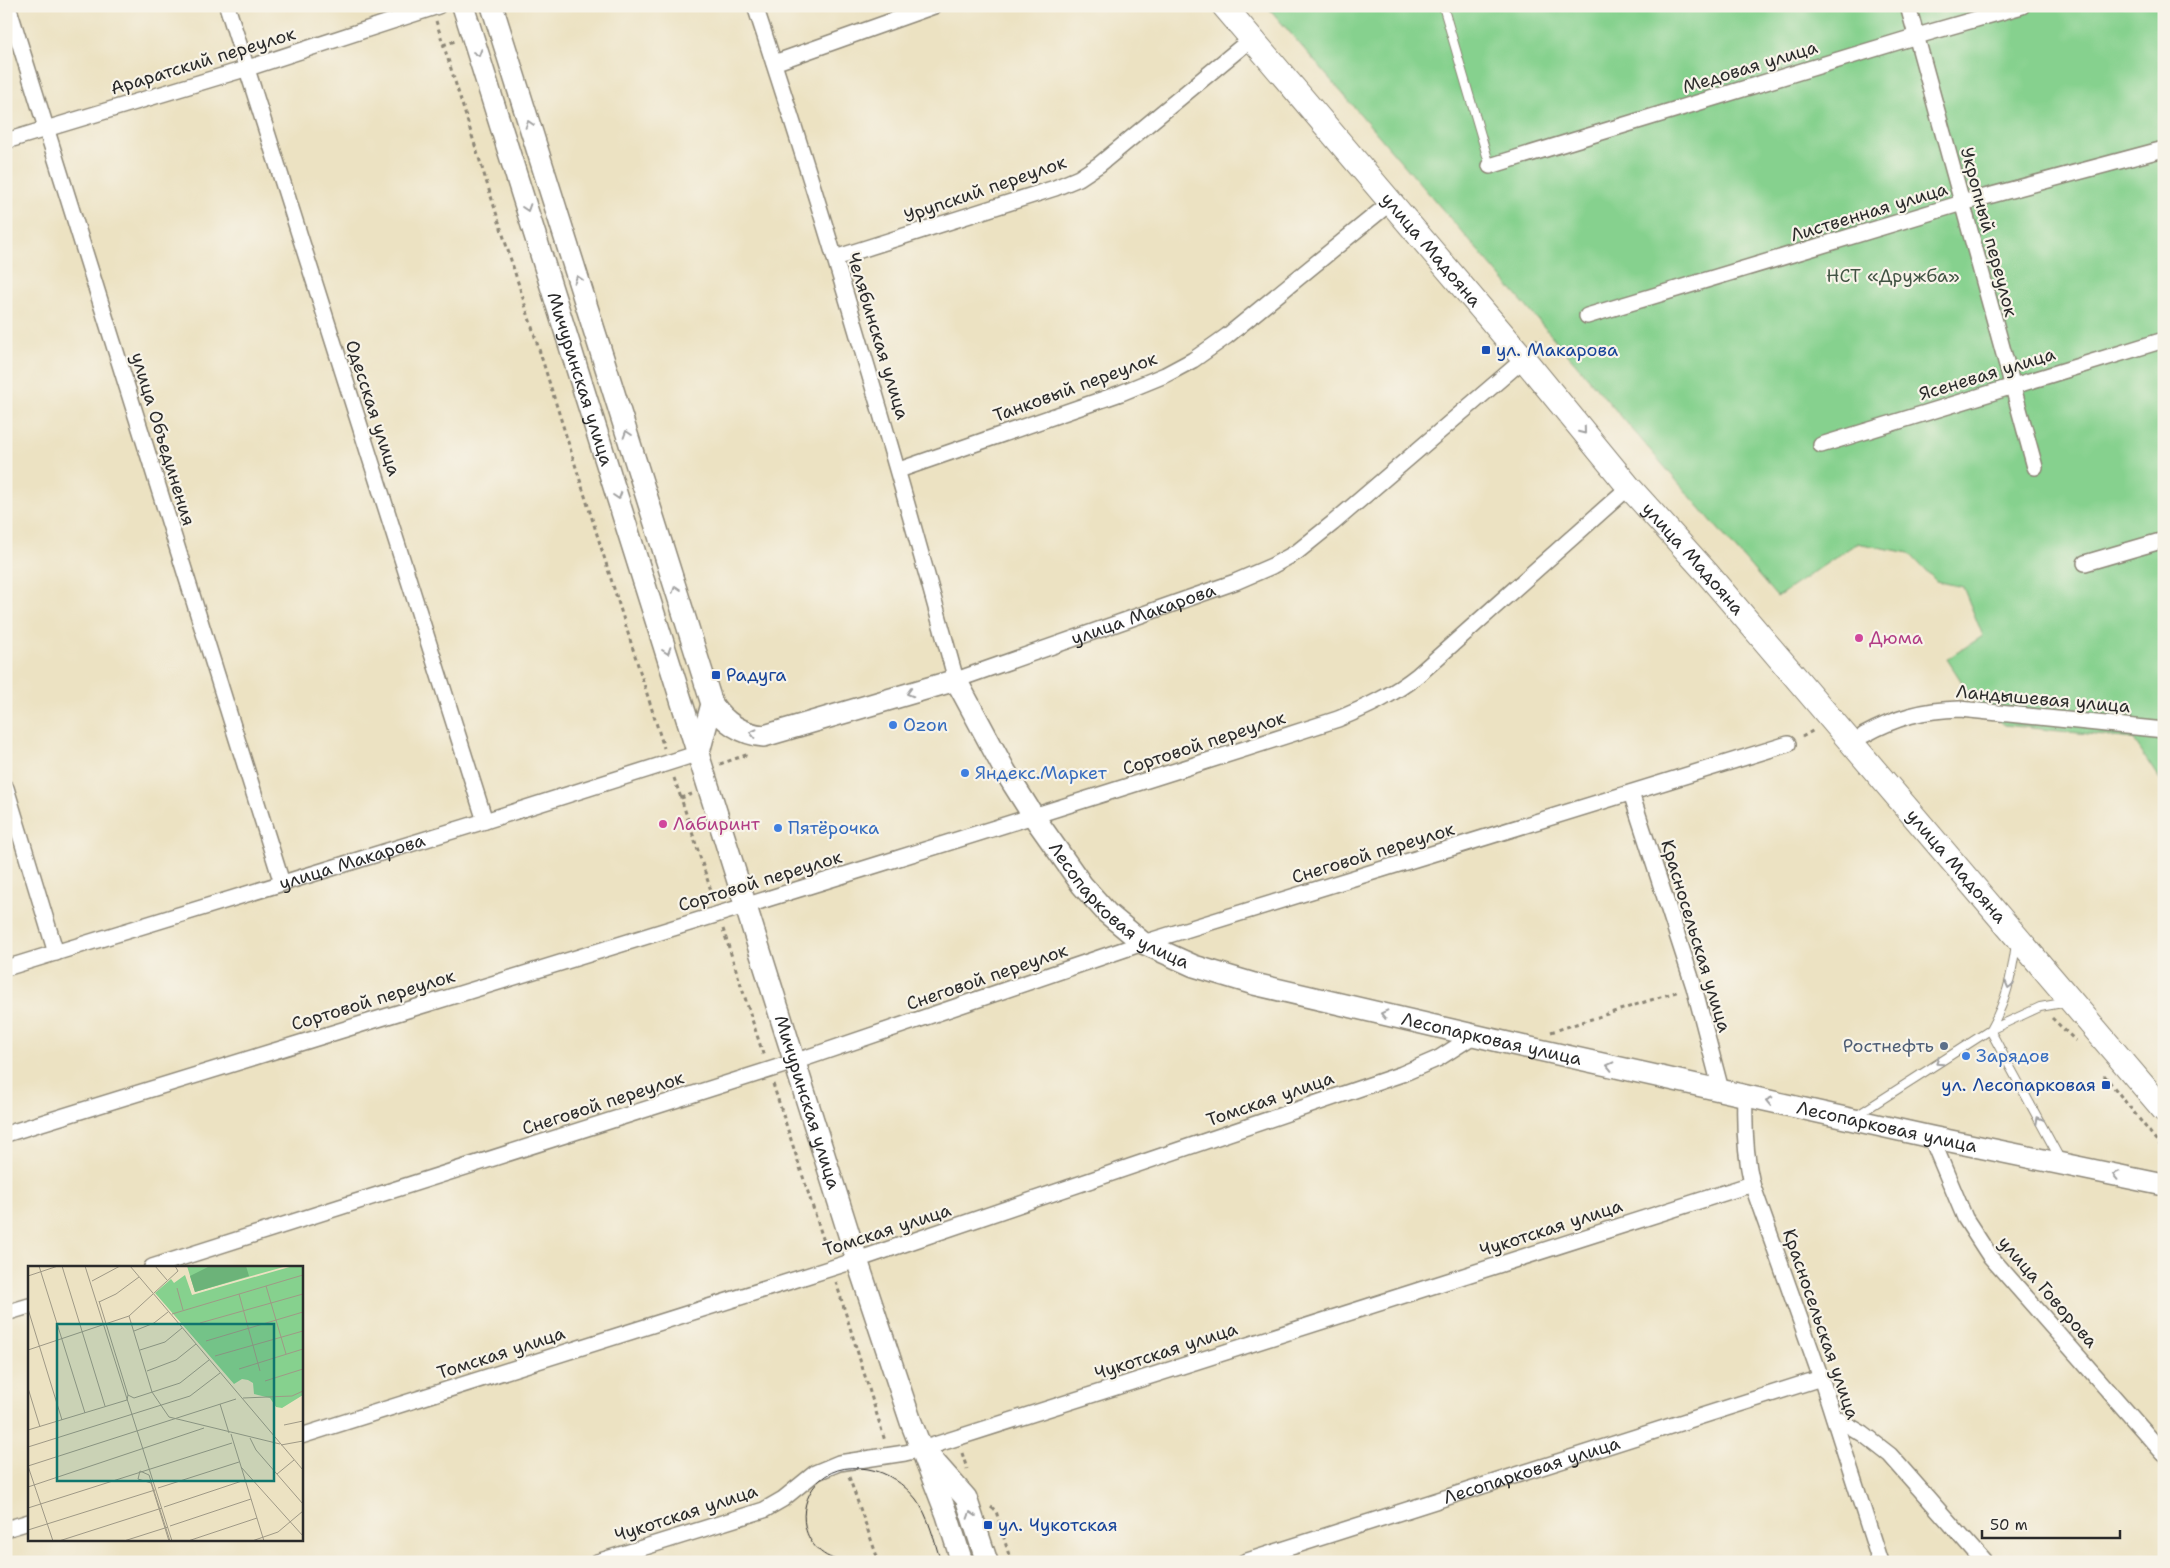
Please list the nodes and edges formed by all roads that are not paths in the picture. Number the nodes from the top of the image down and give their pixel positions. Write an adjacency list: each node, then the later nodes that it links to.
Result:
1 (8, 6): 17 (street, улица Объединения)
2 (227, 6): 16 (street, Одесская улица)
3 (463, 6): 39 (main road, Мичуринская улица, one-way to 39)
4 (492, 6): 35 (main road, Мичуринская улица, one-way to 4)
5 (755, 6): 15 (street, Челябинская улица)
6 (934, 6): 15 (street)
7 (1224, 6): 14 (main road, улица Мадояна)
8 (1242, 6): 37 (main road, улица Мадояна)
9 (1443, 6): 20 (lane)
10 (1908, 6): 13 (street, Укропный переулок)
11 (2022, 6): 13 (street, Медовая улица)
12 (435, 7): 16 (street, Араратский переулок)
13 (1916, 36): 20 (street, Медовая улица); 22 (street, Укропный переулок)
14 (1251, 39): 21 (main road, улица Мадояна); 23 (street, Урупский переулок)
15 (774, 63): 23 (street, Челябинская улица)
16 (245, 69): 17 (street, Араратский переулок); 43 (street, Одесская улица)
17 (46, 129): 18 (street, Араратский переулок); 44 (street, улица Объединения)
18 (6, 141)
19 (2164, 149): 22 (street, Лиственная улица)
20 (1490, 166)
21 (1391, 202): 26 (main road, улица Мадояна); 30 (street, Танковый переулок)
22 (1962, 203): 24 (street, Лиственная улица); 27 (street, Укропный переулок)
23 (835, 258): 30 (street, Челябинская улица)
24 (1587, 316)
25 (2164, 340): 27 (street, Ясеневая улица)
26 (1524, 359): 31 (main road, улица Мадояна, one-way to 31); 34 (street, улица Макарова)
27 (2012, 386): 28 (street, Ясеневая улица); 29 (street, Укропный переулок)
28 (1821, 445)
29 (2035, 467)
30 (899, 470): 34 (street, Челябинская улица)
31 (1629, 487): 42 (street, Сортовой переулок); 46 (main road, улица Мадояна)
32 (2164, 540): 33 (street)
33 (2085, 563)
34 (956, 680): 35 (main road, улица Макарова, one-way to 35); 42 (main road, Лесопарковая улица)
35 (712, 704): 39 (main road)
36 (2164, 730): 37 (street, Ландышевая улица)
37 (1864, 735): 55 (main road, улица Мадояна)
38 (1788, 744): 41 (street, Снеговой переулок)
39 (699, 753): 43 (street, улица Макарова); 45 (main road, Мичуринская улица)
40 (6, 788): 48 (street)
41 (1631, 793): 47 (street, Снеговой переулок); 54 (street, Красносельская улица)
42 (1034, 818): 45 (street, Сортовой переулок); 47 (main road, Лесопарковая улица)
43 (484, 821): 44 (street, улица Макарова)
44 (282, 884): 48 (street, улица Макарова)
45 (744, 905): 53 (main road, Мичуринская улица); 59 (street, Сортовой переулок)
46 (2017, 937): 50 (main road, улица Мадояна); 51 (lane, one-way to 51)
47 (1143, 943): 52 (main road, Лесопарковая улица, one-way to 47); 53 (street, Снеговой переулок)
48 (56, 953): 49 (street, улица Макарова)
49 (6, 968)
50 (2072, 1002): 51 (lane); 57 (main road, улица Мадояна)
51 (1990, 1030): 58 (lane, one-way to 58); 61 (lane, one-way to 51)
52 (1475, 1035): 54 (main road, Лесопарковая улица, one-way to 52); 64 (street, Томская улица)
53 (794, 1062): 64 (main road, Мичуринская улица); 65 (street, Снеговой переулок)
54 (1721, 1090): 56 (main road, Лесопарковая улица)
55 (2164, 1093)
56 (1745, 1096): 58 (main road, Лесопарковая улица, one-way to 56); 62 (street, Красносельская улица)
57 (2164, 1110)
58 (1851, 1119): 60 (main road, Лесопарковая улица)
59 (6, 1134)
60 (1931, 1137): 61 (main road, Лесопарковая улица); 72 (street, улица Говорова)
61 (2062, 1163): 63 (main road, Лесопарковая улица, one-way to 61)
62 (1752, 1184): 68 (street, Красносельская улица); 71 (street, Чукотская улица)
63 (2164, 1185)
64 (857, 1260): 70 (street, Томская улица); 71 (main road, Мичуринская улица)
65 (155, 1266)
66 (28, 1306): 67 (street)
67 (6, 1313)
68 (1821, 1378): 69 (street, Красносельская улица); 78 (street, Лесопарковая улица)
69 (1834, 1416): 79 (street, Красносельская улица); 80 (street)
70 (302, 1436)
71 (922, 1449): 75 (street, Чукотская улица); 76 (main road, Мичуринская улица); 77 (main road, Мичуринская улица, one-way to 71)
72 (2164, 1454)
73 (28, 1522): 74 (street)
74 (6, 1530)
75 (598, 1562)
76 (962, 1562)
77 (987, 1562)
78 (1244, 1562)
79 (1880, 1562)
80 (1984, 1562)

